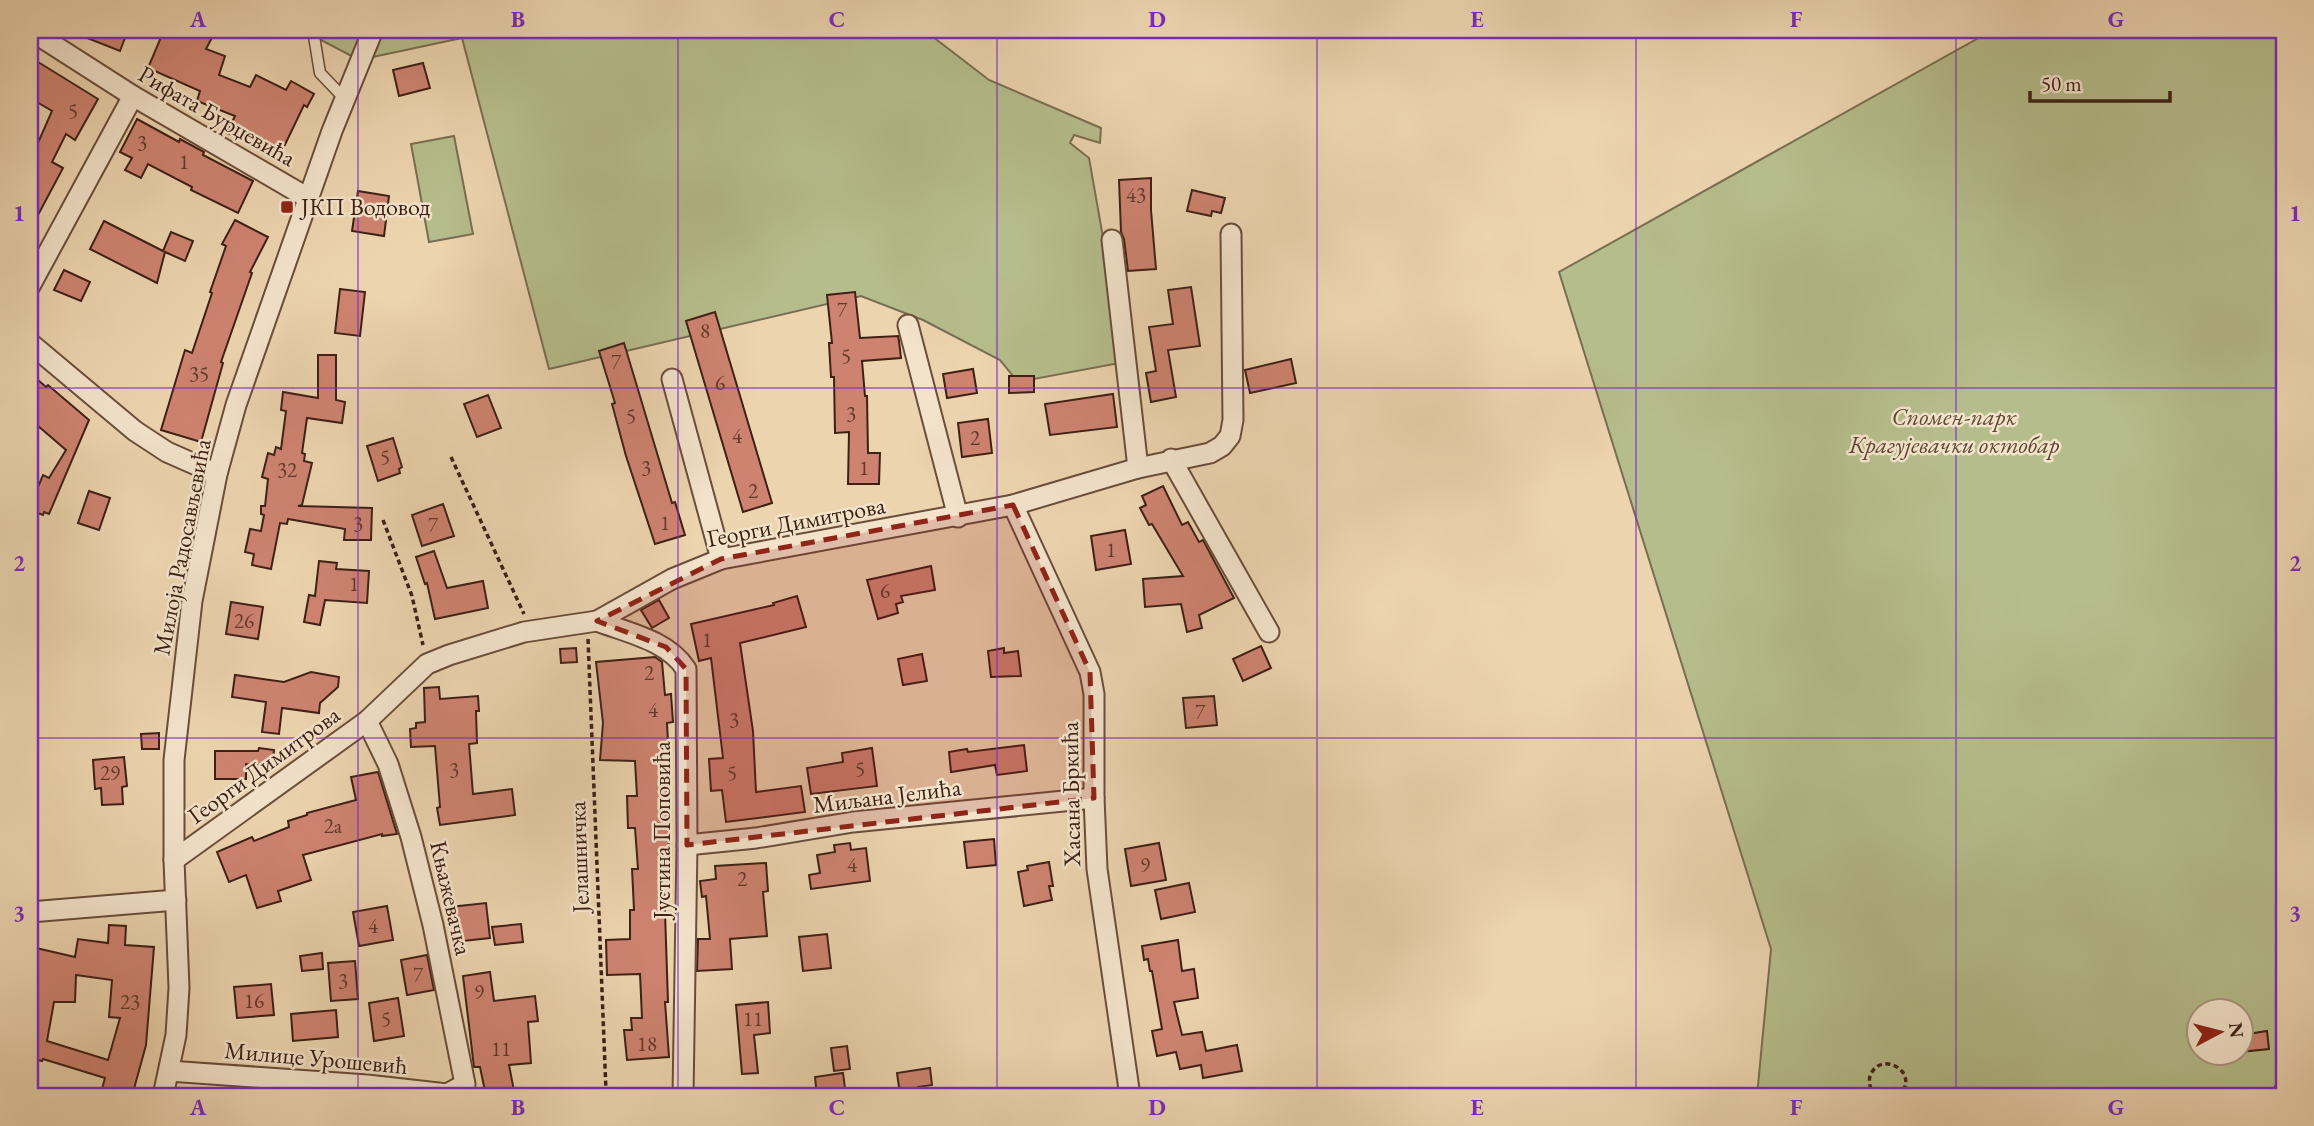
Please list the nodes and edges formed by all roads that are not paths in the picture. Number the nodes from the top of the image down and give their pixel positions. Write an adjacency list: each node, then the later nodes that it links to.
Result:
1 (30, 30): 4 (street, Рифата Бурџевића)
2 (313, 30): 5 (lane)
3 (373, 30): 5 (street, Милоја Радосављевића)
4 (133, 96): 6 (street, Рифата Бурџевића); 9 (street)
5 (344, 98): 6 (street, Милоја Радосављевића)
6 (308, 198): 15 (street, Милоја Радосављевића)
7 (1231, 233): 13 (street, Георги Димитрова)
8 (1112, 240): 14 (street)
9 (30, 286)
10 (908, 325): 17 (street)
11 (30, 343): 15 (street)
12 (672, 379): 18 (street)
13 (1171, 459): 14 (street, Георги Димитрова); 20 (street)
14 (1138, 468): 16 (street, Георги Димитрова)
15 (217, 474): 24 (street, Милоја Радосављевића)
16 (1013, 505): 17 (street, Георги Димитрова); 22 (street, Хасана Бркића)
17 (958, 517): 18 (street, Георги Димитрова)
18 (721, 559): 19 (street, Георги Димитрова)
19 (592, 622): 21 (street, Георги Димитрова); 23 (street, Јустина Поповића)
20 (1269, 632)
21 (367, 721): 24 (street, Георги Димитрова); 28 (street, Књажевачка)
22 (1094, 798): 23 (street, Миљана Јелића); 31 (street, Хасана Бркића)
23 (687, 845): 30 (street, Јустина Поповића)
24 (174, 860): 25 (street, Милоја Радосављевића)
25 (176, 900): 26 (street); 27 (street, Милоја Радосављевића)
26 (30, 912)
27 (169, 1071): 28 (street, Милице Урошевић); 29 (street, Милоја Радосављевића)
28 (458, 1089)
29 (163, 1096)
30 (683, 1096)
31 (1129, 1096)

